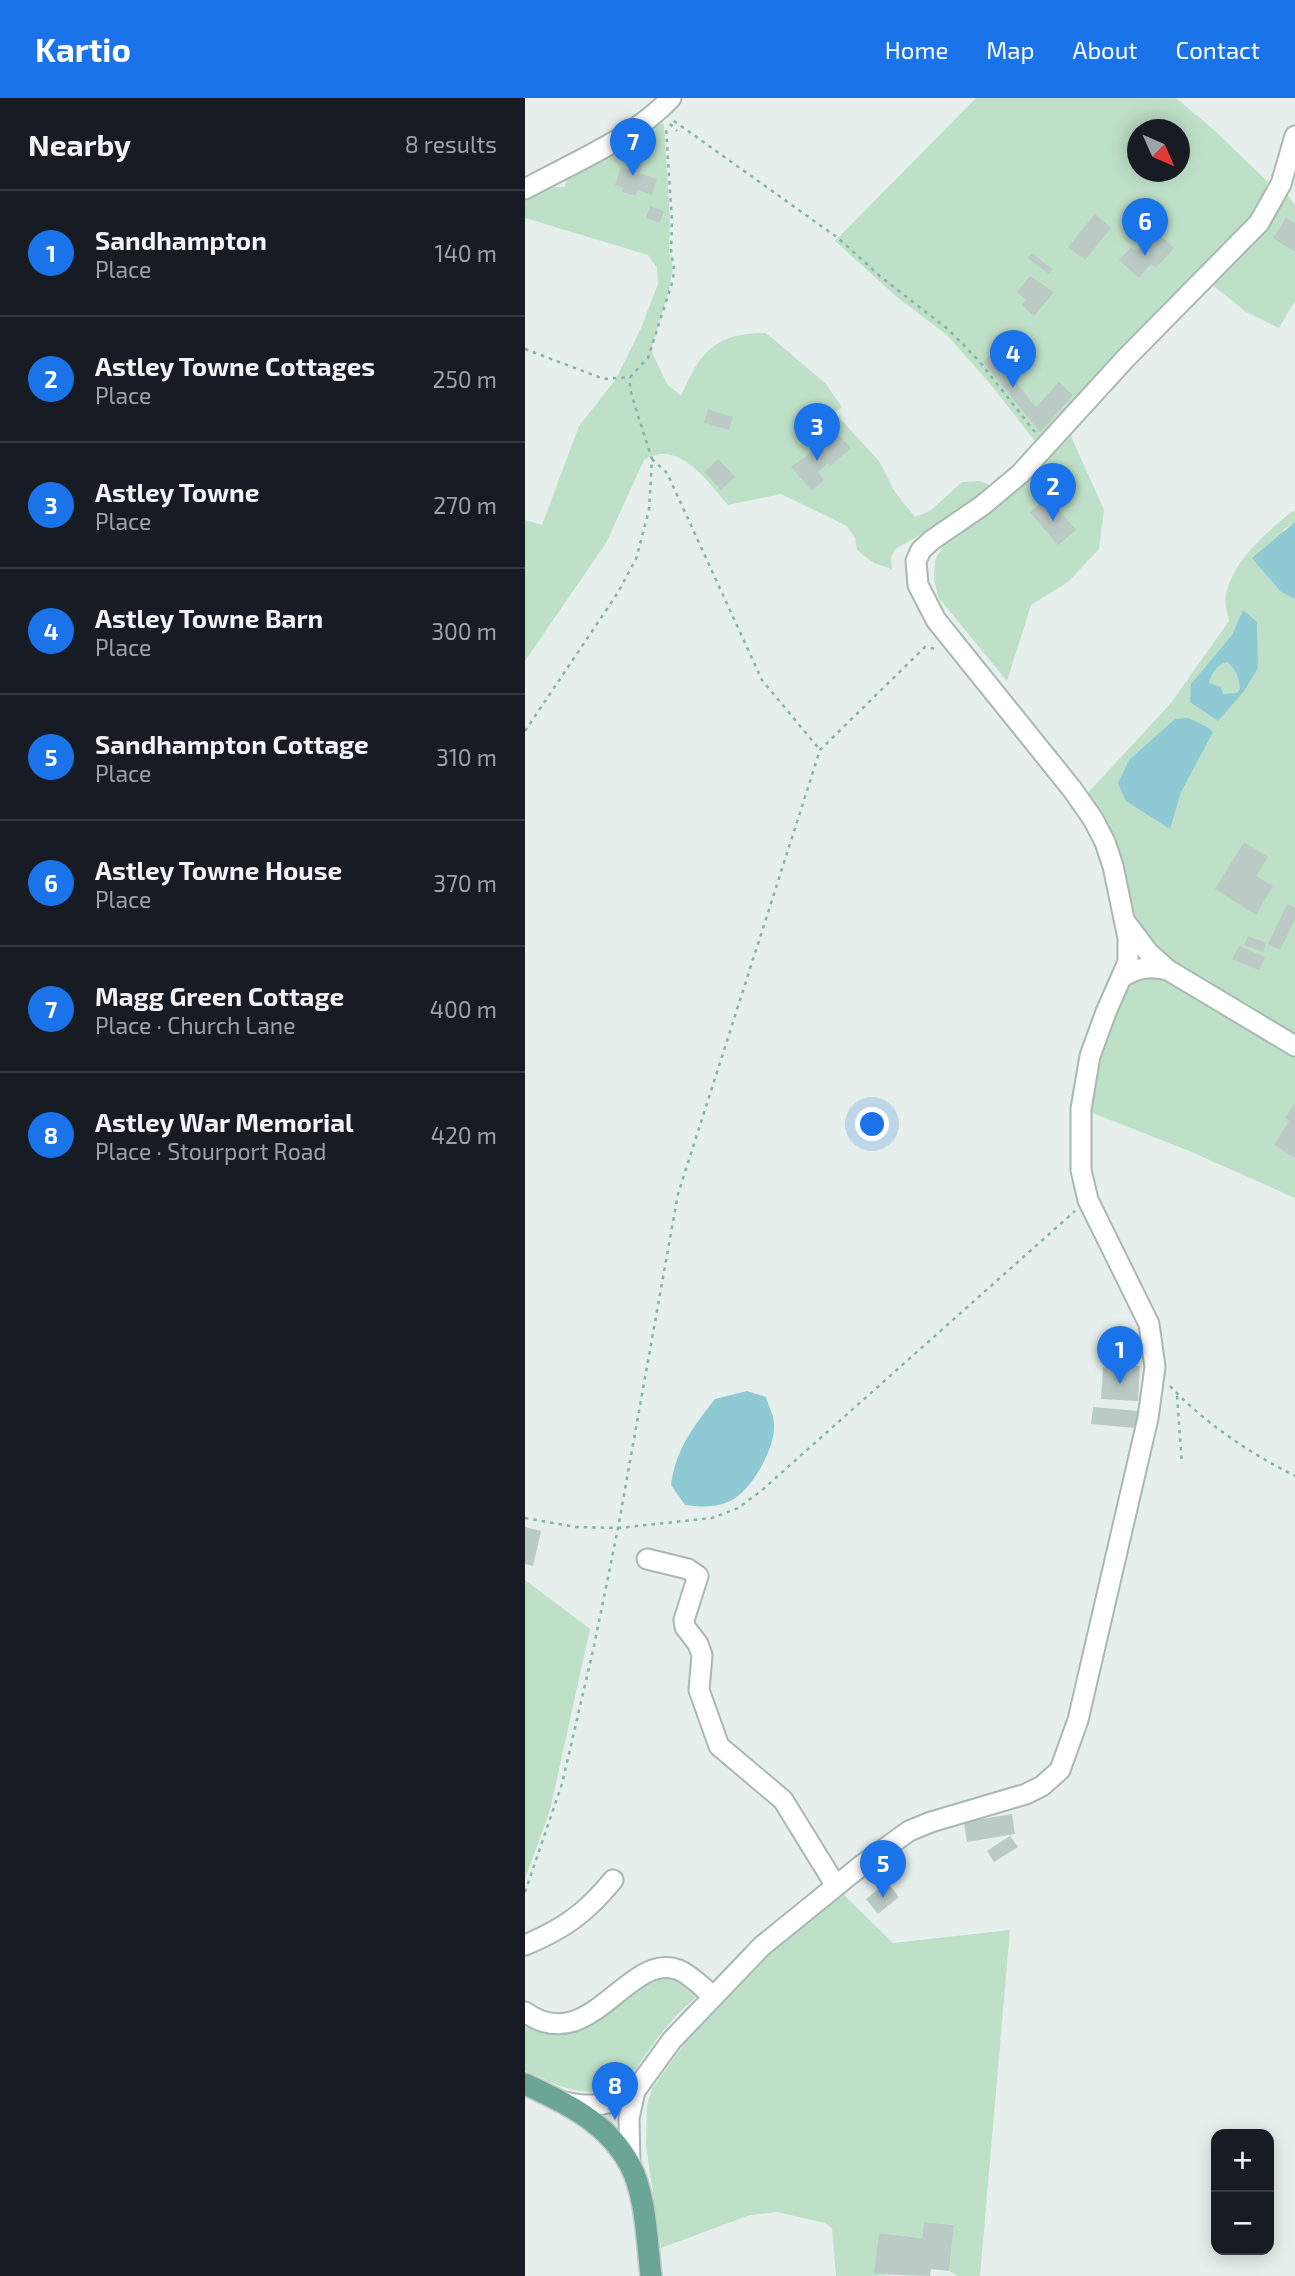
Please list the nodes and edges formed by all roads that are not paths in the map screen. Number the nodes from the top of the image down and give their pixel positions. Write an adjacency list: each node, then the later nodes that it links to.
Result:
1 (671, 98): 3 (street)
2 (1295, 136): 4 (street)
3 (525, 189)
4 (1125, 920): 5 (street); 6 (street)
5 (1168, 970): 6 (street); 7 (street)
6 (1122, 977): 10 (street)
7 (1295, 1046)
8 (647, 1559): 10 (street)
9 (613, 1880): 11 (street)
10 (836, 1886): 12 (street)
11 (525, 1945)
12 (713, 1996): 13 (street); 15 (street)
13 (525, 2012)
14 (525, 2084): 16 (main road)
15 (635, 2091): 16 (street); 17 (street)
16 (563, 2102): 17 (main road)
17 (630, 2165): 18 (main road)
18 (651, 2276)

